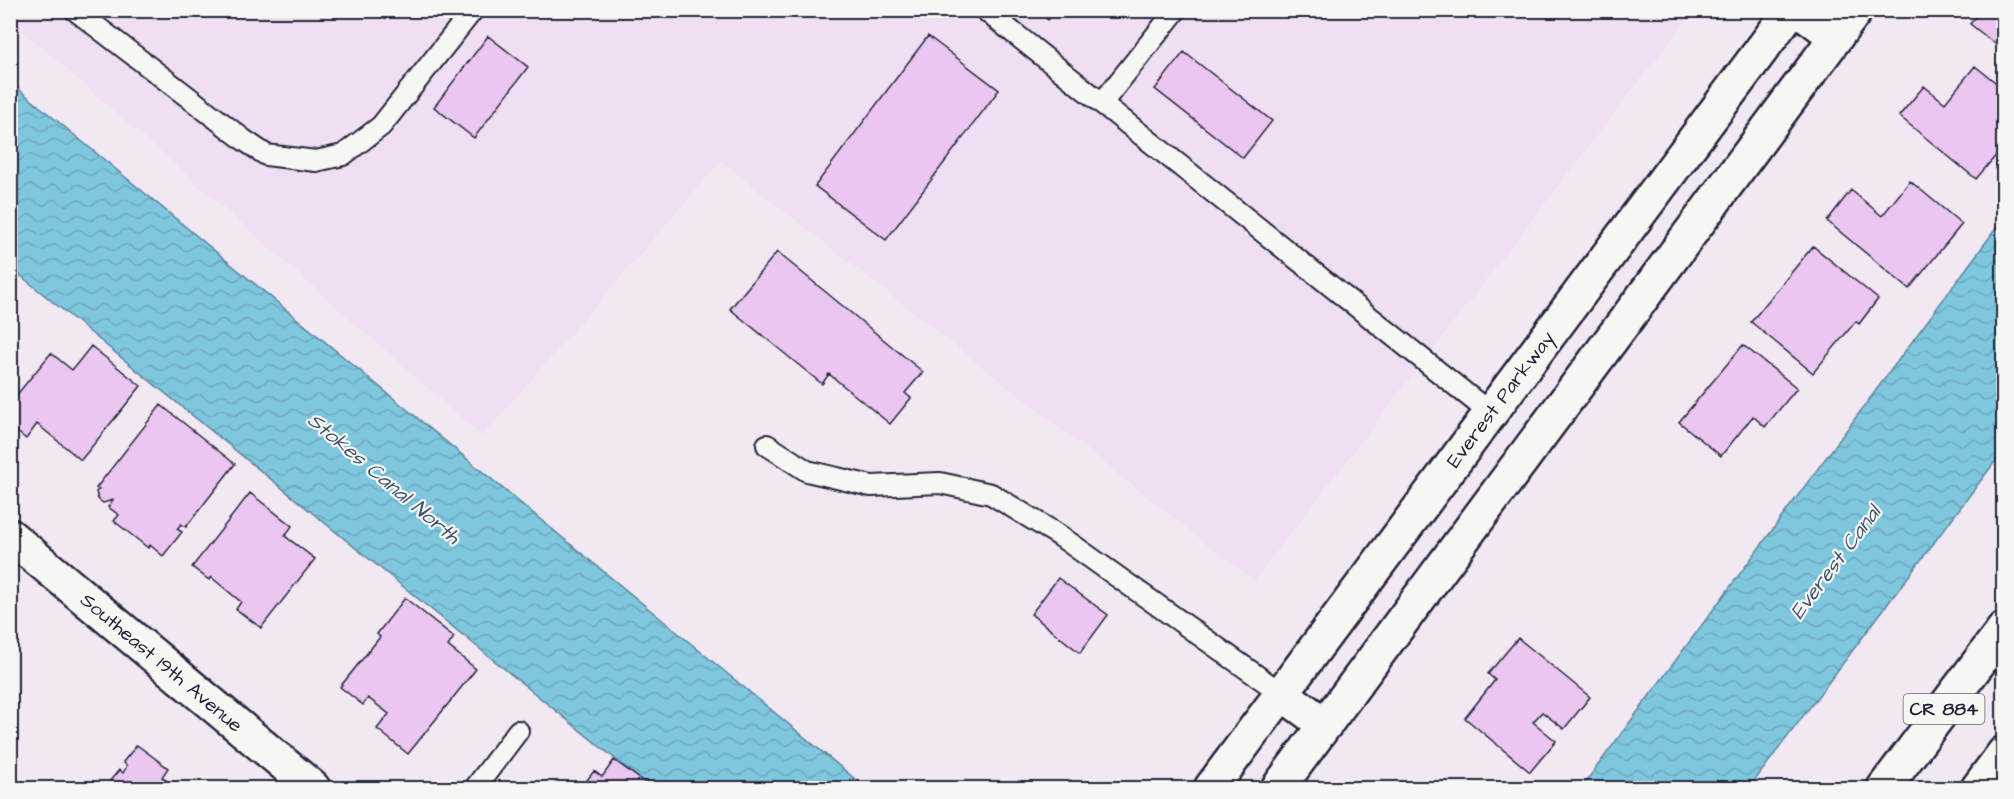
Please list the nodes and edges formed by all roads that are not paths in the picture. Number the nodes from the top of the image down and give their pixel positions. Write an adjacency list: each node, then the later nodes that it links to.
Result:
1 (75, 10): 2 (lane)
2 (473, 10)
3 (985, 10): 9 (lane)
4 (1176, 10): 9 (lane)
5 (1791, 10): 10 (main road, Everest Parkway)
6 (1800, 10): 8 (main road)
7 (1856, 10): 8 (main road)
8 (1836, 37): 11 (main road)
9 (1102, 103): 10 (lane)
10 (1490, 413): 11 (main road); 15 (main road, Everest Parkway)
11 (1532, 444): 16 (main road)
12 (767, 445): 15 (lane)
13 (10, 536): 18 (main road, Southeast 19th Avenue)
14 (2004, 629): 22 (main road, CR 884)
15 (1281, 693): 16 (main road); 20 (main road, Everest Parkway)
16 (1325, 725): 21 (main road)
17 (518, 731): 19 (lane)
18 (314, 789)
19 (475, 789)
20 (1211, 789)
21 (1278, 789)
22 (1884, 789)

